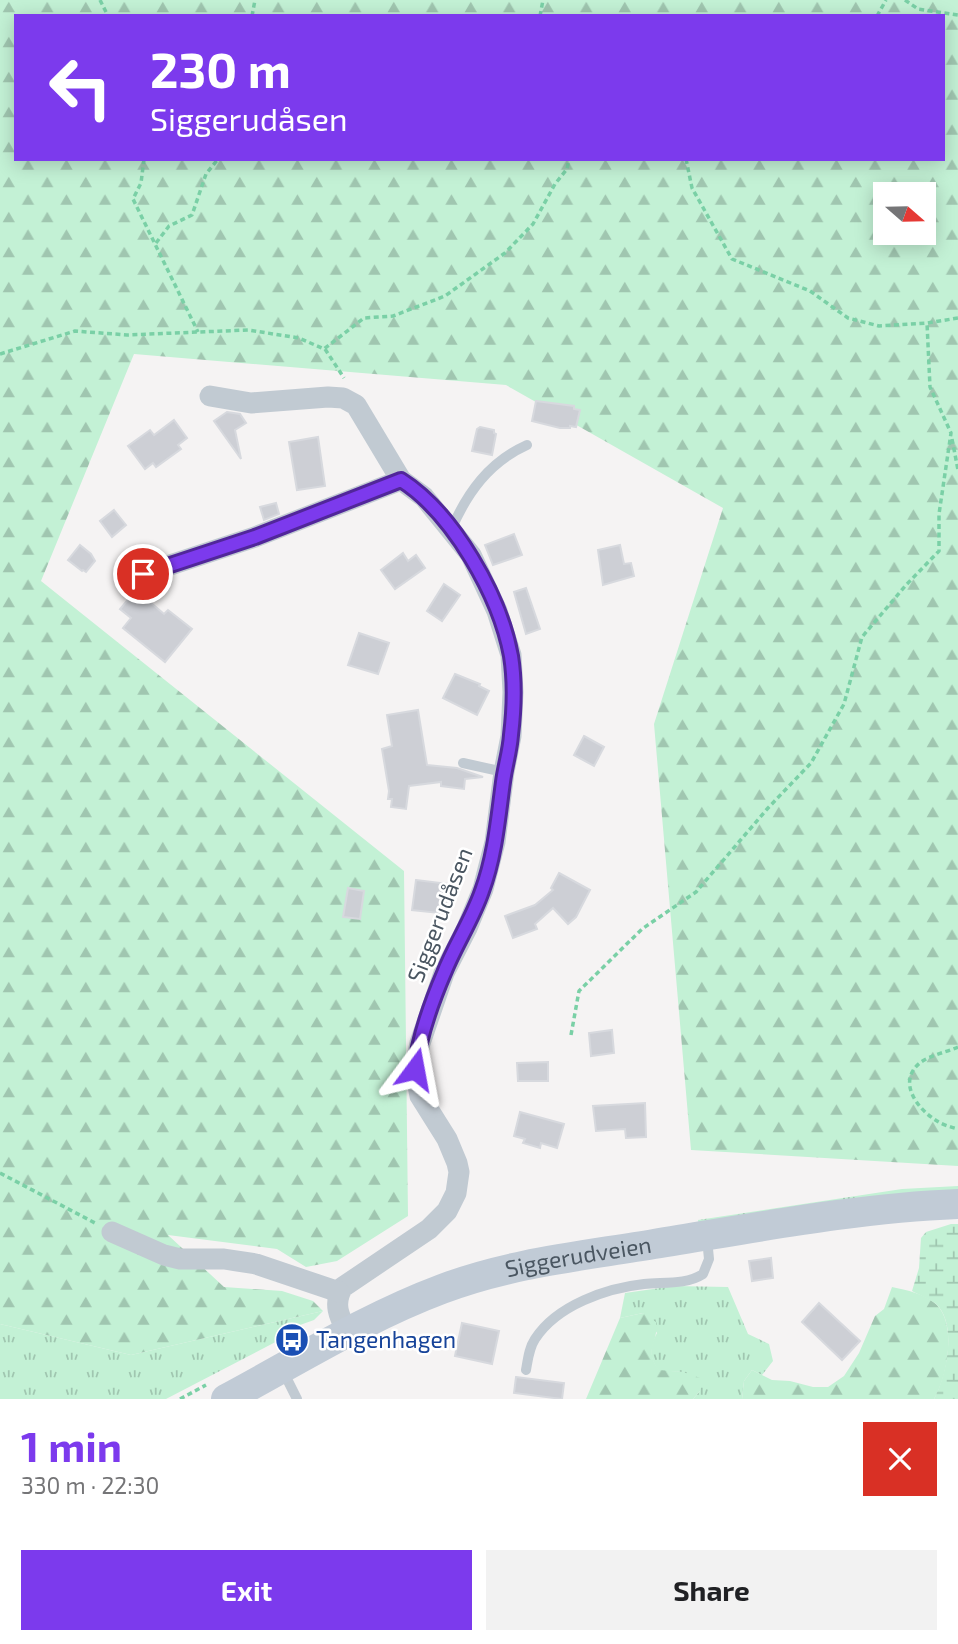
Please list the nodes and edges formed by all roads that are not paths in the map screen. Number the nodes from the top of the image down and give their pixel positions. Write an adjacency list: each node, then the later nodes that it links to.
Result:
1 (210, 396): 3 (street, Siggerudåsen)
2 (527, 445): 4 (lane)
3 (401, 480): 4 (street, Siggerudåsen); 5 (street)
4 (451, 530): 7 (street, Siggerudåsen)
5 (143, 574)
6 (463, 763): 7 (lane)
7 (504, 772): 11 (street, Siggerudåsen)
8 (958, 1205): 10 (main road, Siggerudveien)
9 (112, 1232): 11 (street)
10 (707, 1236): 12 (main road, Siggerudveien); 14 (lane)
11 (339, 1292): 12 (street)
12 (348, 1334): 13 (main road, Siggerudveien)
13 (282, 1369): 15 (main road, Siggerudveien); 16 (lane)
14 (526, 1370)
15 (226, 1399)
16 (297, 1399)

